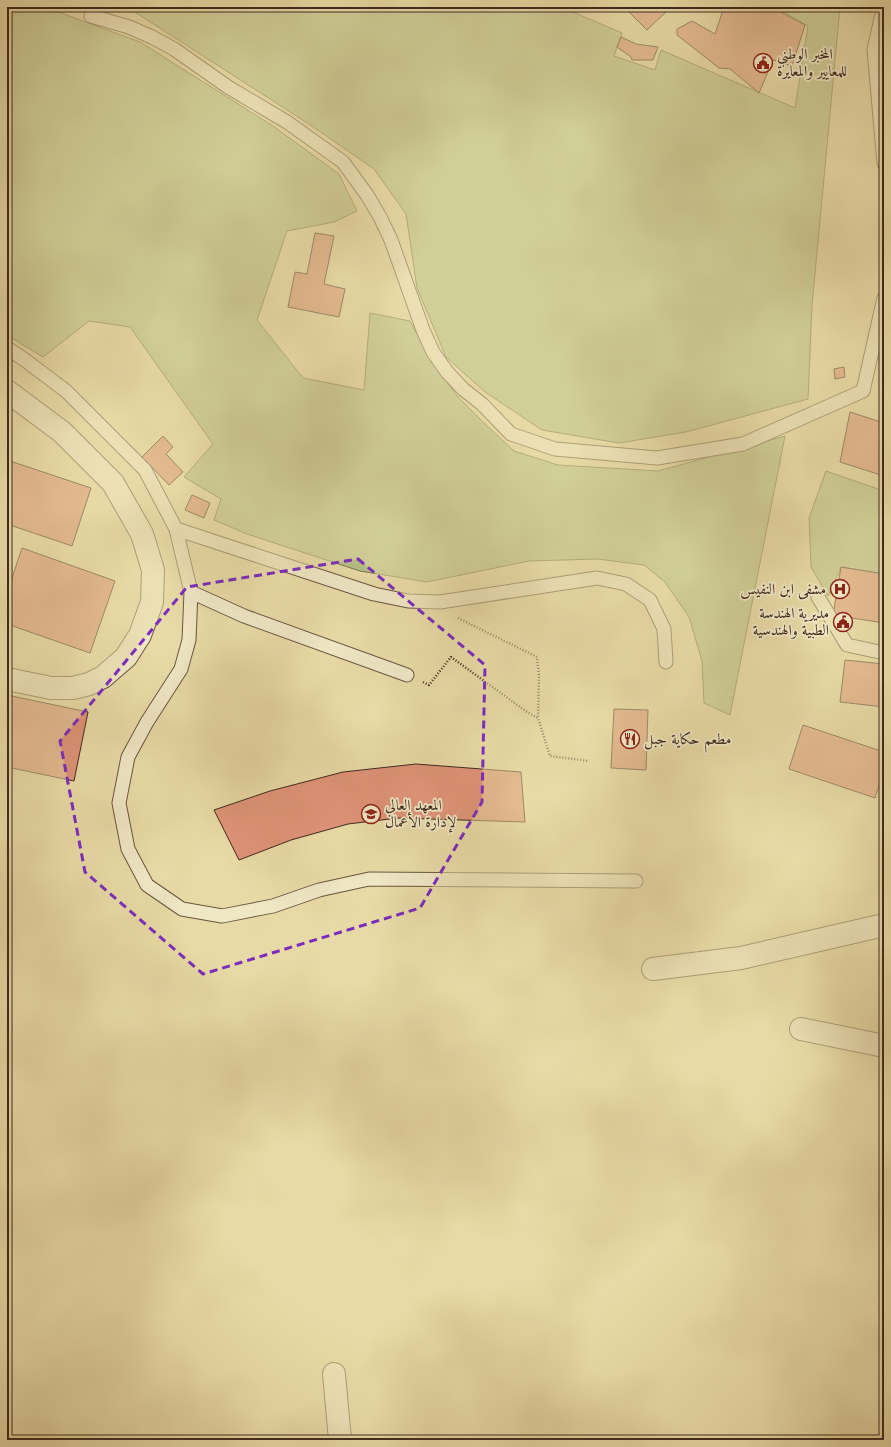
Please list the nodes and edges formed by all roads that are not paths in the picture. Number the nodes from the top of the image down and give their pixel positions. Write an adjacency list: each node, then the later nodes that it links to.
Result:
1 (884, 9): 3 (lane)
2 (91, 16): 4 (lane)
3 (884, 163)
4 (884, 298)
5 (7, 348): 7 (lane)
6 (7, 391): 13 (street)
7 (176, 529): 8 (lane); 11 (lane)
8 (190, 592): 12 (lane); 14 (lane)
9 (818, 597): 10 (lane)
10 (884, 653)
11 (666, 662)
12 (407, 674)
13 (7, 679)
14 (636, 881)
15 (884, 925): 16 (street)
16 (653, 969)
17 (801, 1029): 18 (street)
18 (884, 1046)
19 (334, 1374): 20 (street)
20 (340, 1440)

